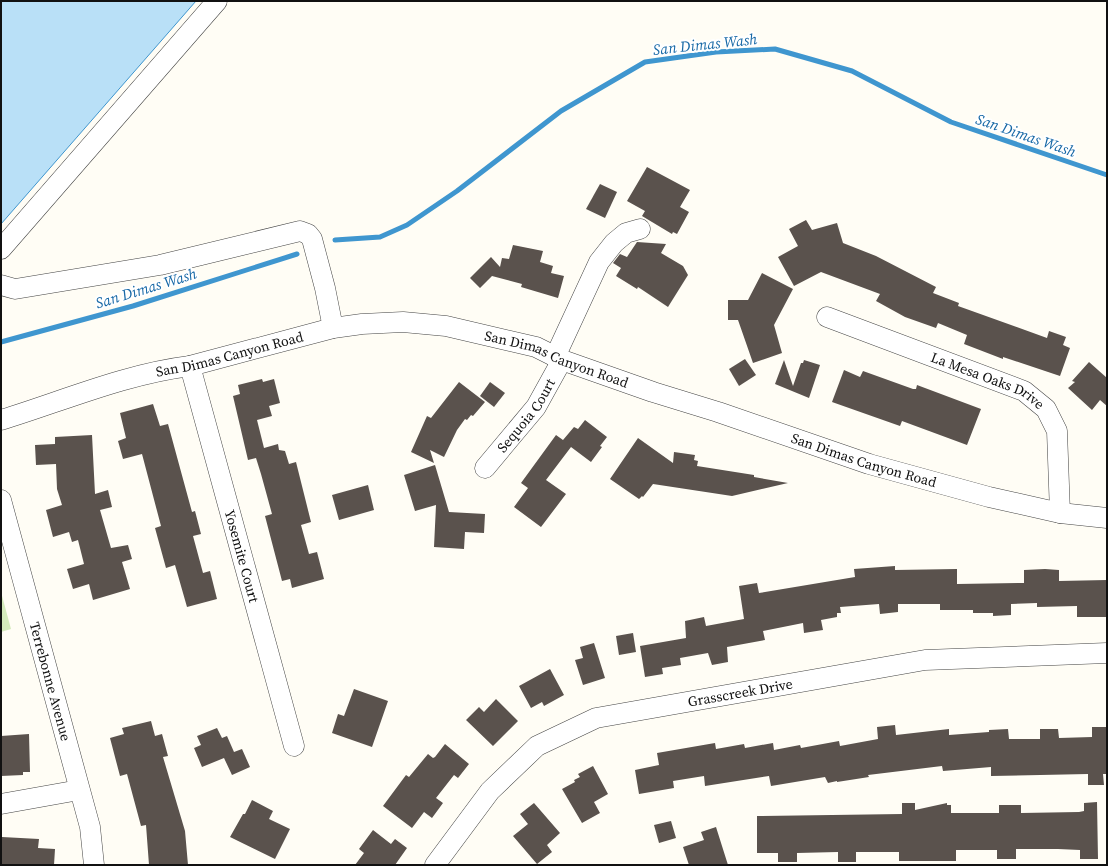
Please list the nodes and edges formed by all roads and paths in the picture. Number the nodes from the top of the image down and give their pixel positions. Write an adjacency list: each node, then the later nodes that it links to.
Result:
1 (217, 1): 3 (street)
2 (640, 229): 7 (street, Sequoia Court)
3 (1, 249)
4 (1, 285): 6 (street)
5 (827, 318): 12 (street, La Mesa Oaks Drive)
6 (333, 328): 7 (street, San Dimas Canyon Road); 8 (street, San Dimas Canyon Road)
7 (559, 358): 10 (street, Sequoia Court); 12 (street, San Dimas Canyon Road)
8 (190, 366): 9 (street, San Dimas Canyon Road); 15 (street, Yosemite Court)
9 (1, 420)
10 (485, 468)
11 (1, 500): 16 (street, Terrebonne Avenue)
12 (1060, 512): 13 (street, San Dimas Canyon Road)
13 (1107, 518)
14 (1107, 652): 19 (street, Grasscreek Drive)
15 (294, 746)
16 (79, 790): 17 (street); 18 (street, Terrebonne Avenue)
17 (1, 804)
18 (94, 865)
19 (435, 865)

